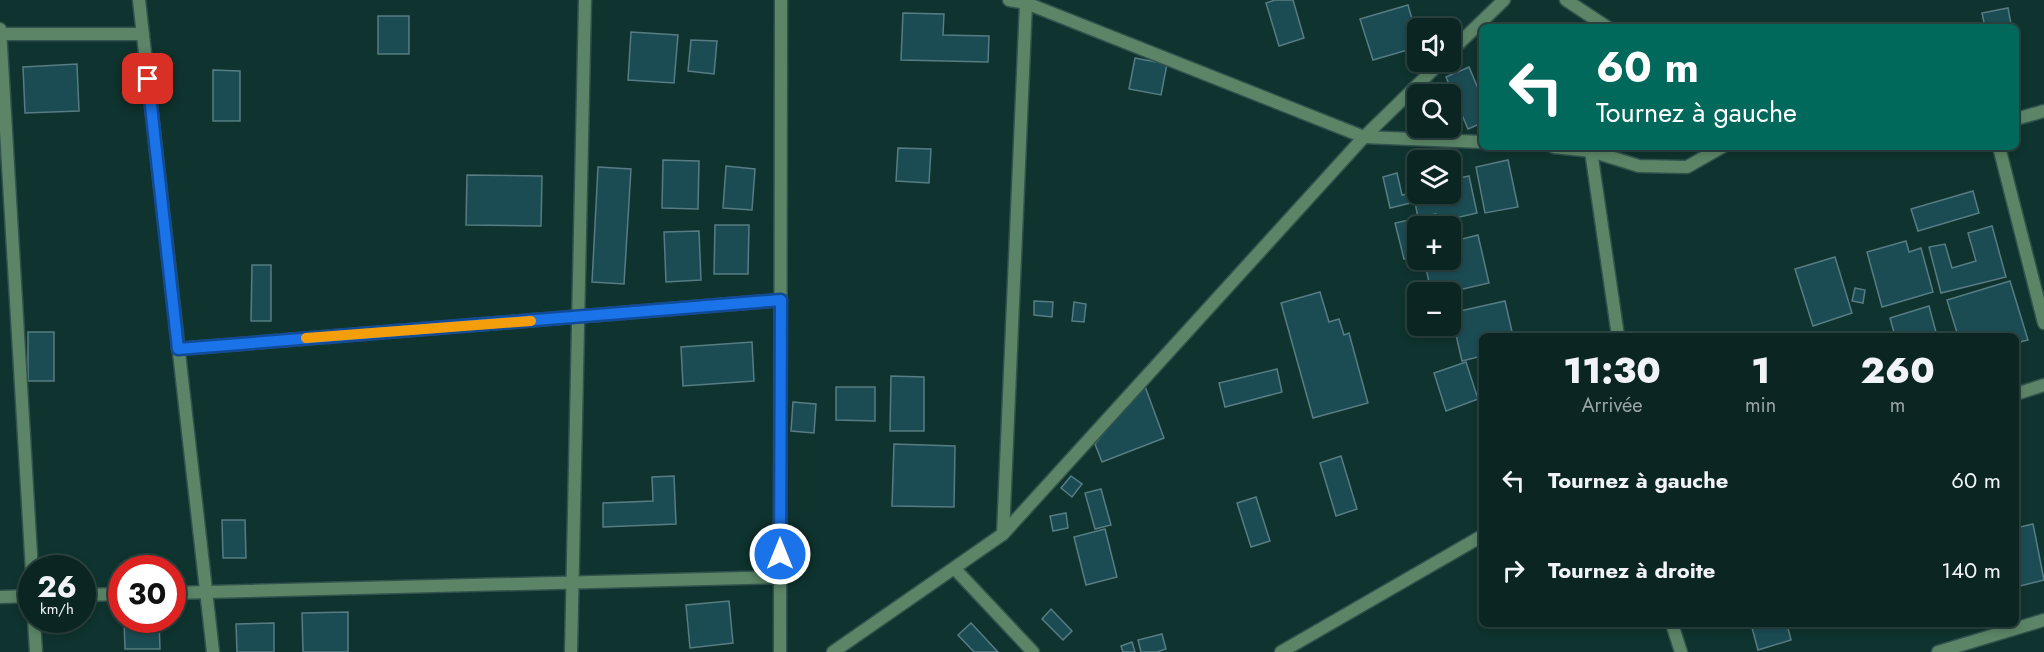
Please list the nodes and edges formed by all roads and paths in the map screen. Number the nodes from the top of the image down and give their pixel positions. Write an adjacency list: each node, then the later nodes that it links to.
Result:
1 (139, 0): 12 (street)
2 (585, 0): 24 (street)
3 (781, 0): 23 (street)
4 (1009, 0): 7 (street)
5 (1504, 0): 8 (street)
6 (1566, 0): 10 (street)
7 (1026, 3): 17 (street); 30 (street)
8 (1479, 24)
9 (1479, 24): 13 (street)
10 (1602, 24)
11 (0, 32): 12 (street); 32 (street)
12 (143, 34): 27 (street)
13 (1461, 41)
14 (1431, 72): 17 (street)
15 (2044, 111): 16 (street)
16 (2019, 118)
17 (1364, 137): 18 (street); 30 (street)
18 (1479, 142)
19 (1582, 150): 22 (street)
20 (1717, 150): 22 (street)
21 (2000, 150): 25 (street)
22 (1591, 151): 26 (street)
23 (781, 300): 24 (street); 34 (street)
24 (578, 317): 27 (street); 35 (street)
25 (2044, 323)
26 (1618, 333)
27 (178, 349): 37 (street)
28 (2044, 385): 29 (street)
29 (2019, 393)
30 (1003, 534): 33 (street)
31 (1479, 538): 49 (street)
32 (31, 555)
33 (955, 569): 47 (street); 48 (street)
34 (780, 577): 35 (street); 46 (street)
35 (573, 583): 37 (street); 45 (street)
36 (186, 592): 37 (street)
37 (206, 592): 44 (street)
38 (18, 596): 39 (street)
39 (0, 597)
40 (2044, 620): 51 (street)
41 (1673, 627): 50 (street)
42 (35, 633): 43 (street)
43 (36, 652)
44 (213, 652)
45 (571, 652)
46 (780, 652)
47 (833, 652)
48 (1033, 652)
49 (1281, 652)
50 (1681, 652)
51 (1938, 652)

